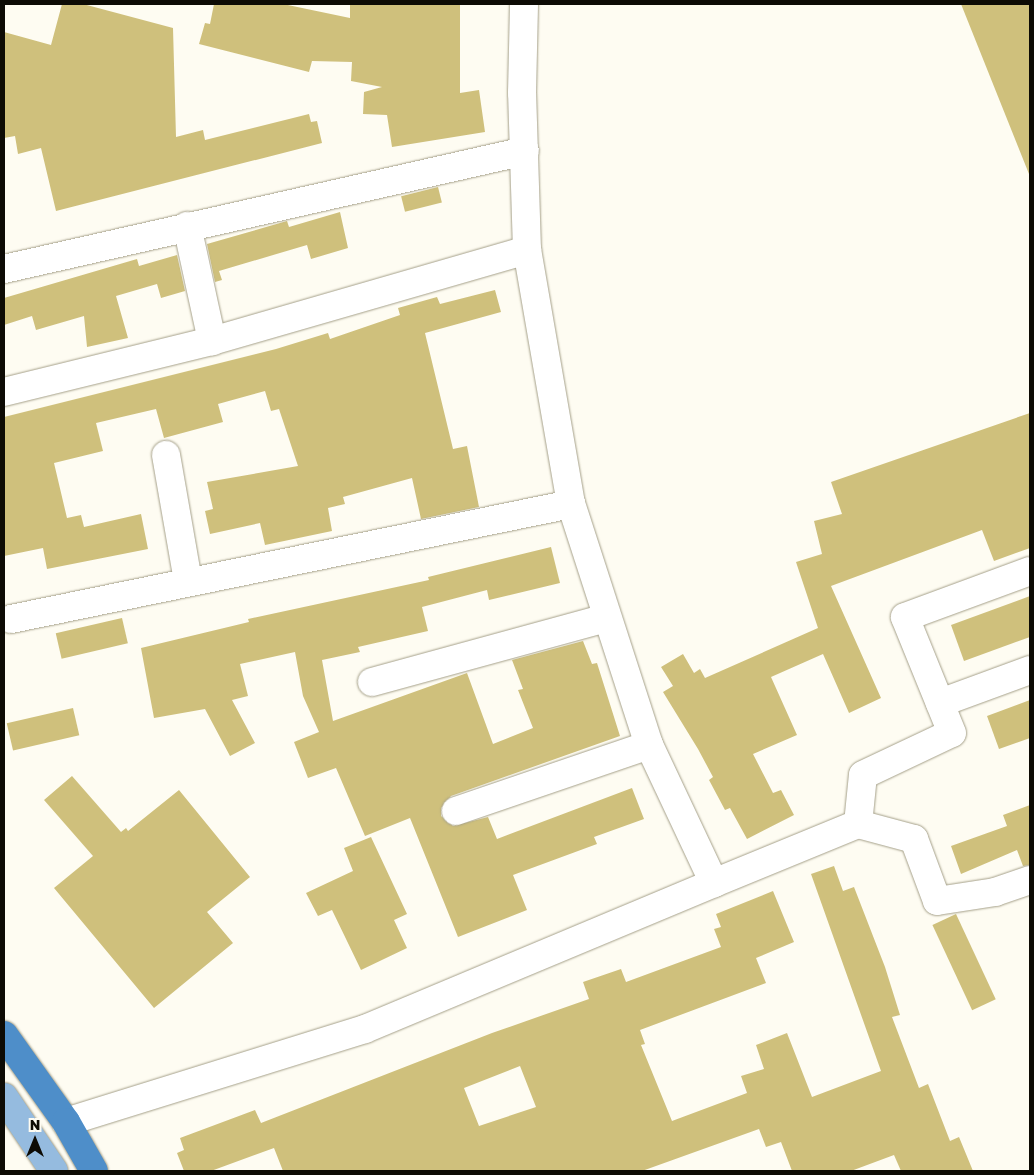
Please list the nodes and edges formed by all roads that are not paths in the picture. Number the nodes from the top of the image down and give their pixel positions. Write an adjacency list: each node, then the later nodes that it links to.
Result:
1 (524, 4): 2 (street)
2 (525, 151): 3 (street); 4 (street)
3 (187, 226): 5 (street); 6 (street)
4 (527, 250): 6 (street); 9 (street)
5 (4, 269)
6 (212, 341): 7 (street)
7 (4, 392)
8 (166, 455): 11 (street)
9 (571, 504): 11 (street); 13 (street)
10 (1030, 571): 16 (street)
11 (188, 581): 12 (street)
12 (12, 618)
13 (606, 618): 15 (street); 17 (street)
14 (1030, 670): 16 (street)
15 (372, 682)
16 (940, 703): 19 (street)
17 (649, 745): 18 (street); 21 (street)
18 (456, 811)
19 (858, 824): 20 (street); 21 (street)
20 (1030, 880)
21 (714, 883): 24 (street)
22 (4, 1035): 24 (highway)
23 (4, 1096): 25 (main road)
24 (66, 1122): 26 (highway)
25 (54, 1171)
26 (94, 1171)

